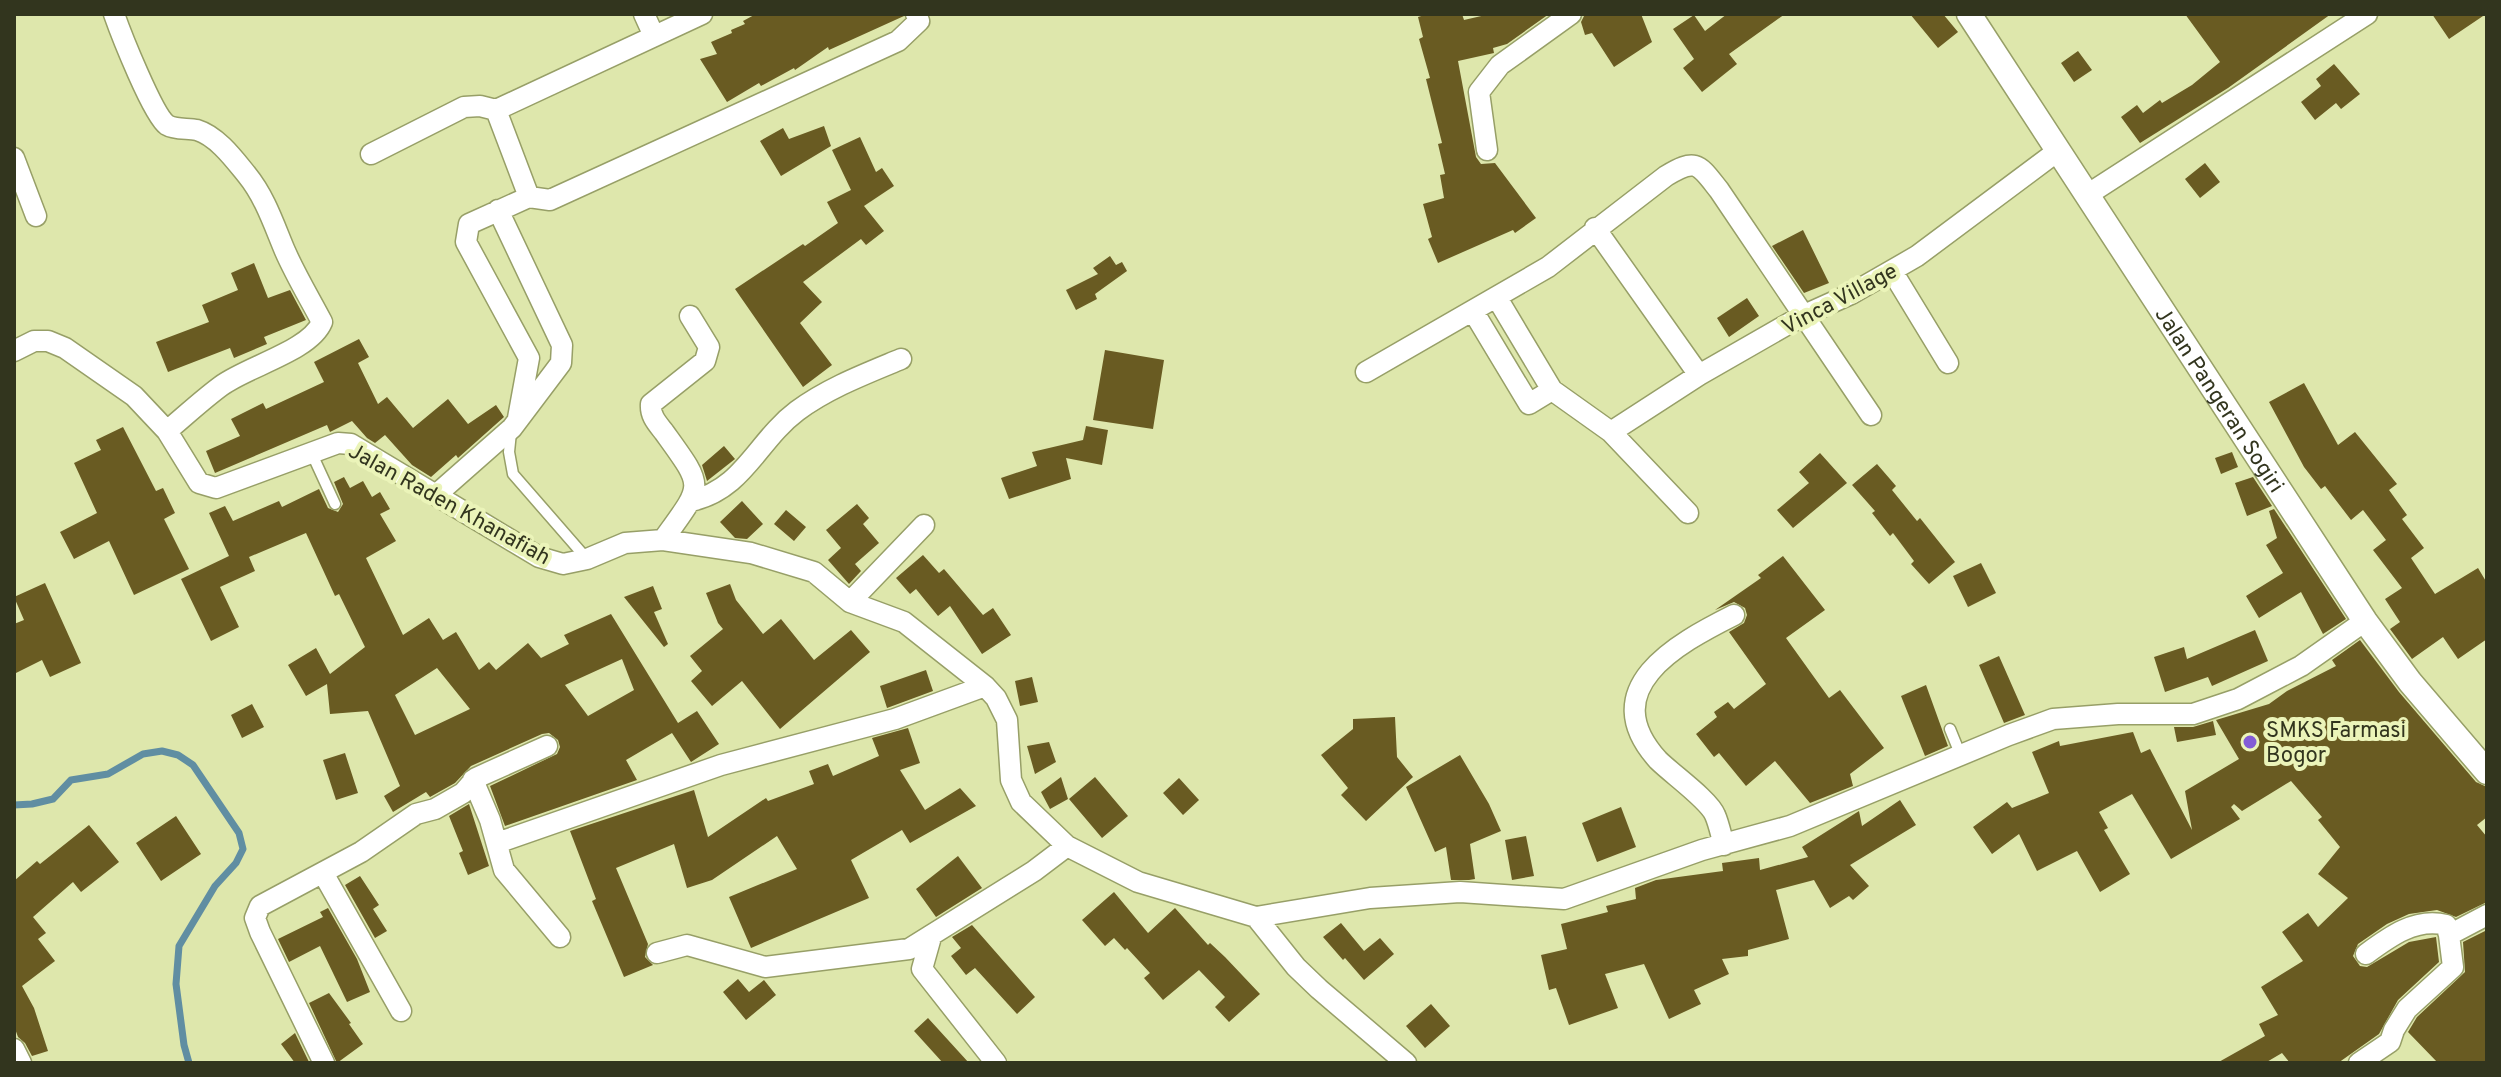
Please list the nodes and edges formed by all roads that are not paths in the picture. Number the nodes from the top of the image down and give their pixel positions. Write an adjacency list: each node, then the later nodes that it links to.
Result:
1 (114, 14): 32 (street)
2 (644, 14): 8 (street)
3 (702, 14): 8 (street)
4 (916, 14): 15 (street)
5 (1571, 14): 10 (street)
6 (1969, 14): 11 (street, Jalan Pangeran Sogiri)
7 (2367, 14): 14 (street)
8 (654, 36): 9 (street)
9 (496, 110): 12 (street); 15 (street)
10 (1487, 150)
11 (2059, 150): 14 (street, Jalan Pangeran Sogiri); 19 (street, Vinca Village)
12 (371, 154)
13 (14, 158): 17 (street)
14 (2087, 195): 44 (street, Jalan Pangeran Sogiri)
15 (529, 197): 16 (street)
16 (498, 210): 31 (street); 31 (street)
17 (36, 216)
18 (1595, 228): 20 (street); 23 (street); 28 (street)
19 (1892, 271): 23 (street, Vinca Village); 26 (street)
20 (1497, 298): 21 (street); 29 (street)
21 (1473, 311): 27 (street); 29 (street)
22 (690, 316): 36 (street)
23 (1802, 316): 28 (street, Vinca Village); 30 (street)
24 (14, 351): 32 (street, Jalan Raden Khanafiah)
25 (901, 359): 36 (street)
26 (1948, 363)
27 (1366, 372)
28 (1699, 375): 33 (street, Vinca Village)
29 (1552, 390): 33 (street)
30 (1871, 415)
31 (515, 423): 35 (street); 41 (lane)
32 (167, 431): 34 (street, Jalan Raden Khanafiah)
33 (1611, 432): 38 (street)
34 (312, 454): 35 (street, Jalan Raden Khanafiah); 37 (lane)
35 (437, 494): 41 (street, Jalan Raden Khanafiah)
36 (691, 501): 40 (street)
37 (335, 504)
38 (1688, 513)
39 (924, 525): 42 (street)
40 (663, 540): 41 (street, Jalan Raden Khanafiah); 42 (street, Jalan Raden Khanafiah)
41 (587, 559)
42 (850, 602): 45 (street, Jalan Raden Khanafiah)
43 (1734, 615): 52 (street)
44 (2365, 621): 48 (street); 49 (street, Jalan Pangeran Sogiri)
45 (985, 686): 51 (street); 53 (street, Jalan Raden Khanafiah)
46 (1950, 729): 48 (lane)
47 (547, 746): 50 (street)
48 (1961, 756): 52 (street)
49 (2487, 772)
50 (473, 780): 51 (street); 54 (street)
51 (497, 843): 58 (street)
52 (1724, 845): 56 (street)
53 (1067, 846): 56 (street, Jalan Raden Khanafiah); 59 (street)
54 (323, 873): 62 (street); 65 (street)
55 (2487, 915): 57 (street)
56 (1256, 917): 67 (street)
57 (2449, 935): 61 (street); 68 (street)
58 (560, 937)
59 (931, 937): 60 (street); 66 (street)
60 (657, 953)
61 (2366, 954)
62 (401, 1011)
63 (14, 1049): 64 (street)
64 (21, 1063)
65 (324, 1063)
66 (996, 1063)
67 (1406, 1063)
68 (2359, 1063)

